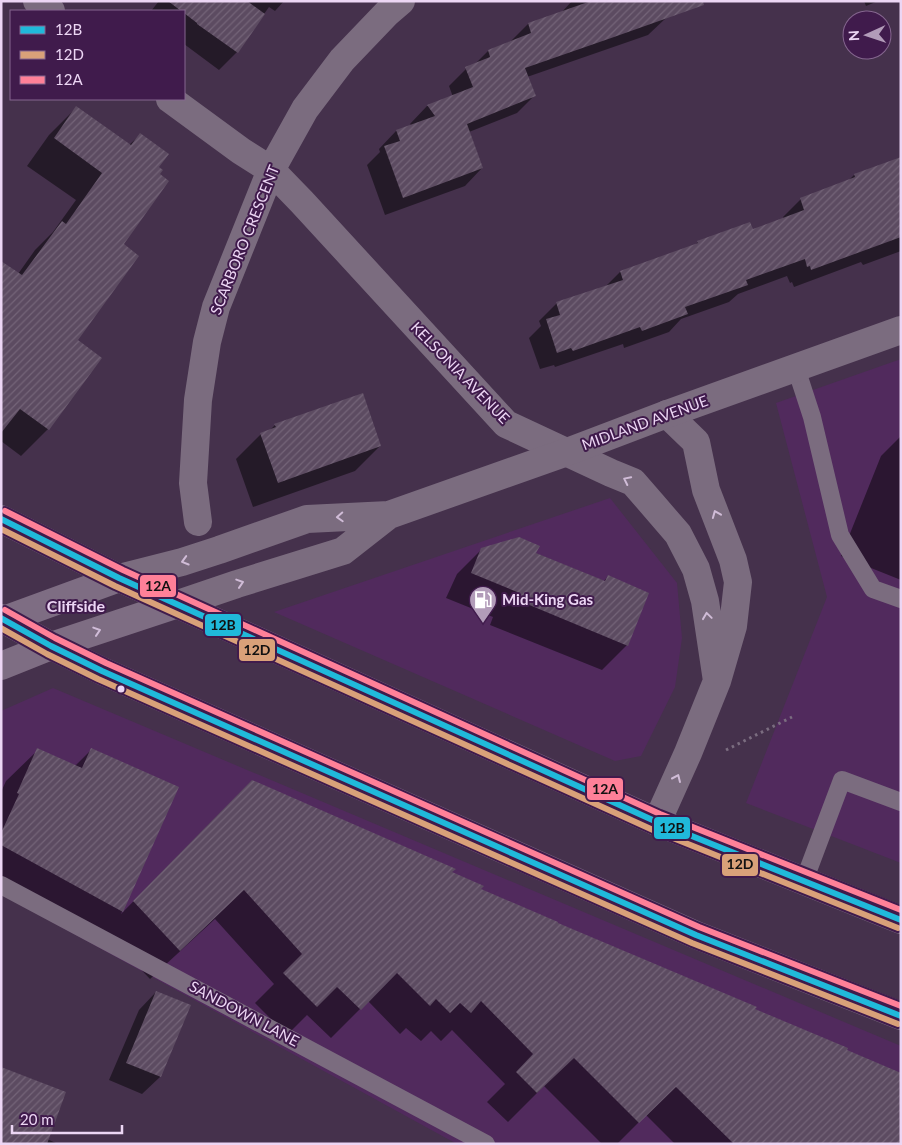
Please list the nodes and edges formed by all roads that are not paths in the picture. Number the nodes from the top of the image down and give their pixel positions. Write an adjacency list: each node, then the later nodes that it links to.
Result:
1 (37, 1): 3 (street)
2 (401, 1): 5 (street, SCARBORO CRESCENT)
3 (49, 10)
4 (171, 100): 5 (street, KELSONIA AVENUE)
5 (271, 170): 9 (street, KELSONIA AVENUE); 12 (street, SCARBORO CRESCENT)
6 (901, 330): 7 (street, MIDLAND AVENUE)
7 (796, 368): 8 (street, MIDLAND AVENUE); 14 (lane)
8 (667, 414): 9 (street, MIDLAND AVENUE); 19 (street, one-way to 8)
9 (567, 452): 10 (street, MIDLAND AVENUE); 19 (street, KELSONIA AVENUE, one-way to 9)
10 (389, 515): 13 (street, MIDLAND AVENUE, one-way to 13); 15 (street, MIDLAND AVENUE, one-way to 10)
11 (1, 518): 13 (main road)
12 (198, 522)
13 (119, 578): 15 (main road); 16 (main road, MIDLAND AVENUE)
14 (901, 599)
15 (178, 604): 17 (main road, MIDLAND AVENUE, one-way to 15); 21 (main road)
16 (2, 619): 17 (main road)
17 (51, 646): 18 (main road, MIDLAND AVENUE); 25 (main road)
18 (1, 666)
19 (717, 681): 21 (street, one-way to 19)
20 (901, 802): 22 (lane)
21 (657, 822): 22 (main road)
22 (804, 881): 24 (main road)
23 (1, 885): 26 (lane, SANDOWN LANE)
24 (901, 920)
25 (901, 1016)
26 (486, 1144)

